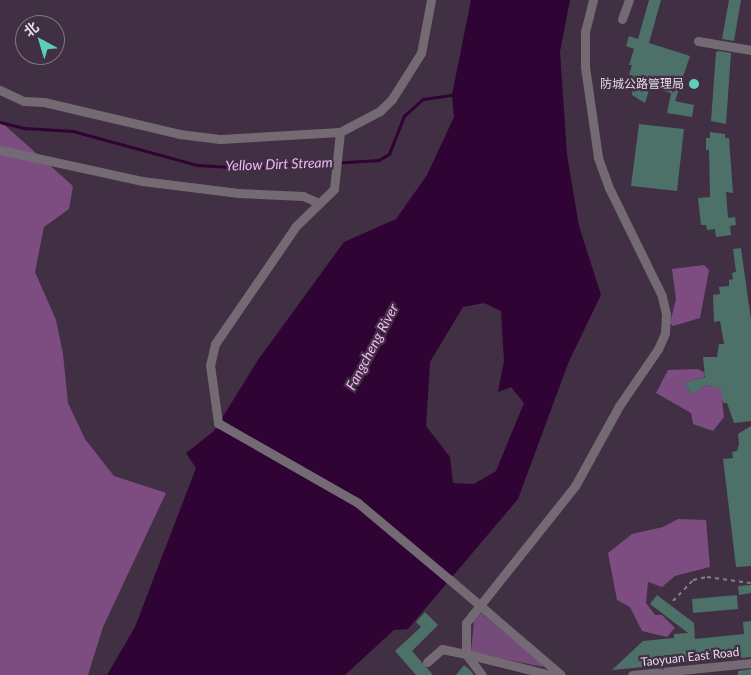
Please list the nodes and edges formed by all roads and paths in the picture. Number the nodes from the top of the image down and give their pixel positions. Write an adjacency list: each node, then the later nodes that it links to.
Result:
1 (431, 0): 8 (street)
2 (594, 0): 13 (street)
3 (629, 0): 4 (street)
4 (622, 19)
5 (698, 41): 6 (street)
6 (751, 50)
7 (0, 90): 8 (street)
8 (340, 132): 10 (street)
9 (0, 150): 10 (street)
10 (319, 203): 18 (street, bridge)
11 (751, 583): 12 (path)
12 (673, 601)
13 (466, 654): 14 (street); 16 (street); 17 (street)
14 (427, 662)
15 (751, 663): 19 (street, Taoyuan East Road)
16 (482, 675)
17 (551, 675)
18 (561, 675)
19 (632, 675)

